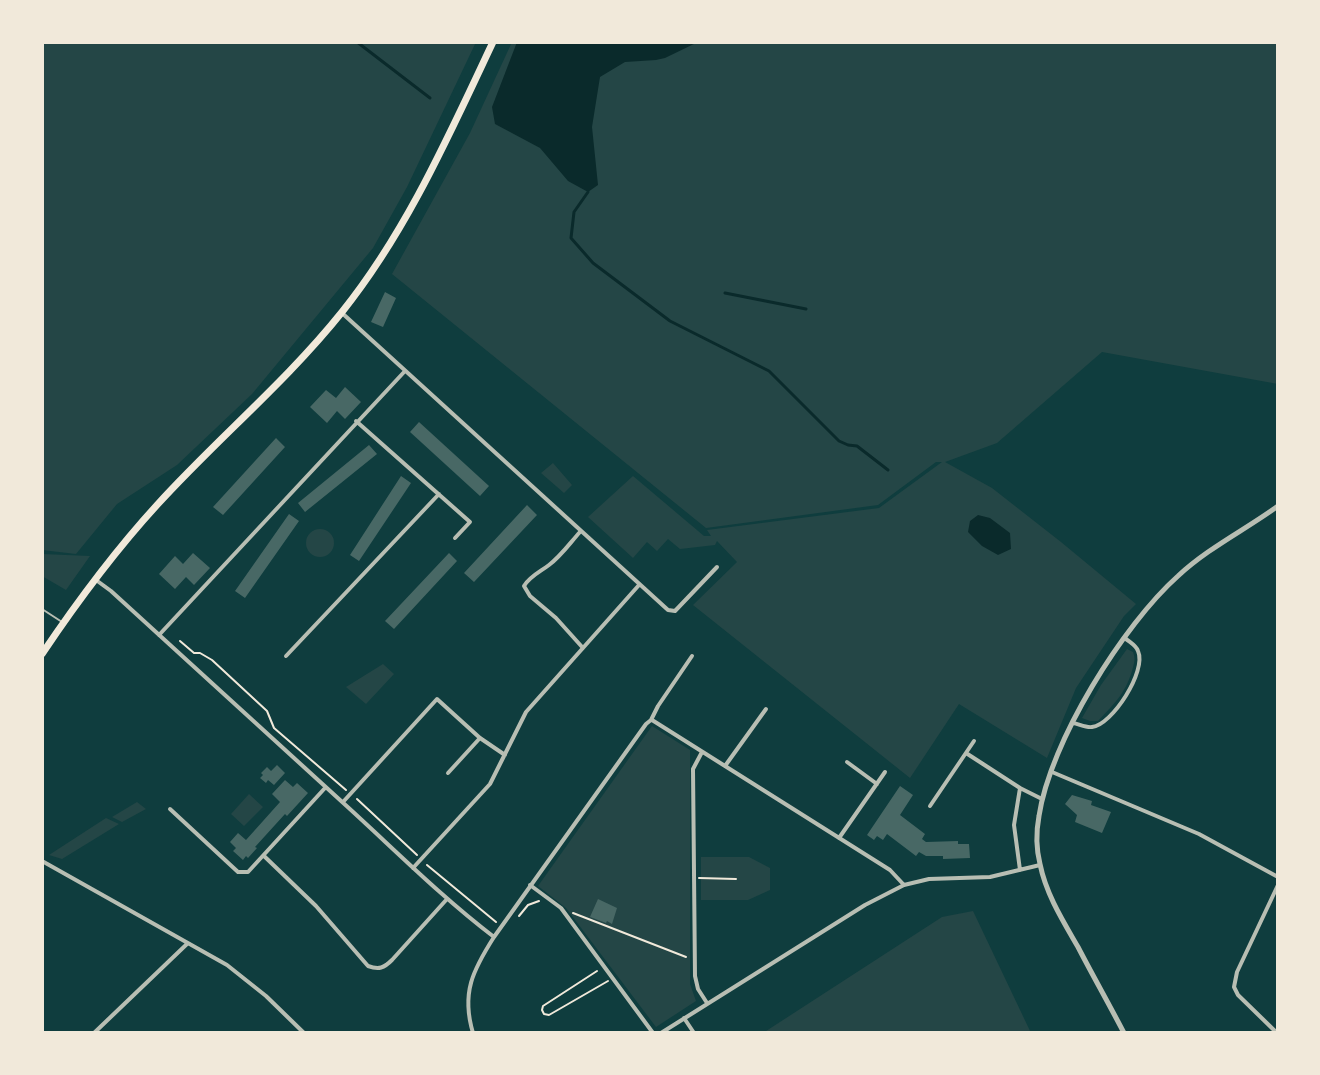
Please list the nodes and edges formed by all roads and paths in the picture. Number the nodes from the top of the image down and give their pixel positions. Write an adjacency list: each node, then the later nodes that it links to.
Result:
1 (493, 42): 2 (main road)
2 (342, 313): 3 (street); 10 (main road)
3 (405, 371): 4 (street); 7 (street)
4 (356, 421): 5 (street); 14 (street)
5 (439, 494): 8 (street); 19 (street)
6 (1278, 506): 15 (street)
7 (580, 532): 11 (street); 17 (street)
8 (455, 538)
9 (717, 567): 11 (street)
10 (94, 579): 13 (main road); 14 (street)
11 (639, 585): 17 (street)
12 (42, 609): 13 (lane)
13 (63, 623): 18 (main road)
14 (159, 635): 36 (street)
15 (1125, 638): 24 (street); 24 (street)
16 (180, 641): 21 (path)
17 (583, 648): 29 (street)
18 (42, 654)
19 (286, 656)
20 (692, 656): 23 (street)
21 (212, 660)
22 (766, 709): 31 (street)
23 (651, 720): 27 (street); 51 (street)
24 (1073, 723): 33 (street)
25 (480, 738): 29 (street); 34 (street); 39 (street)
26 (974, 741): 28 (street)
27 (702, 752): 31 (street); 49 (street)
28 (966, 753): 37 (street); 40 (street)
29 (505, 755): 46 (street)
30 (847, 762): 35 (street)
31 (725, 766): 42 (street)
32 (885, 772): 35 (street)
33 (1052, 772): 38 (street); 48 (street)
34 (448, 773)
35 (877, 784): 42 (street)
36 (326, 787): 39 (street); 43 (street)
37 (1020, 788): 38 (street); 47 (street)
38 (1042, 799): 45 (street)
39 (343, 802): 46 (street)
40 (930, 806)
41 (170, 809): 43 (street)
42 (839, 838): 52 (street)
43 (264, 856): 54 (street)
44 (42, 861): 60 (street)
45 (1040, 865): 47 (street); 72 (street)
46 (413, 868): 54 (street)
47 (1020, 870): 52 (street)
48 (1278, 877)
49 (694, 878): 50 (path); 64 (street)
50 (736, 879)
51 (530, 885): 55 (street); 58 (street)
52 (904, 885): 64 (street)
53 (1278, 885): 73 (street)
54 (447, 899): 59 (street)
55 (557, 904): 56 (path); 61 (path); 62 (street)
56 (518, 917)
57 (492, 919): 58 (path)
58 (502, 926): 59 (street)
59 (494, 937): 68 (street)
60 (188, 943): 66 (street); 67 (street)
61 (691, 960)
62 (604, 966): 63 (street); 63 (path)
63 (612, 978): 69 (street)
64 (707, 1003): 65 (street)
65 (684, 1018): 70 (street); 71 (street)
66 (94, 1033)
67 (304, 1033)
68 (473, 1033)
69 (653, 1033)
70 (661, 1033)
71 (694, 1033)
72 (1124, 1033)
73 (1277, 1033)

